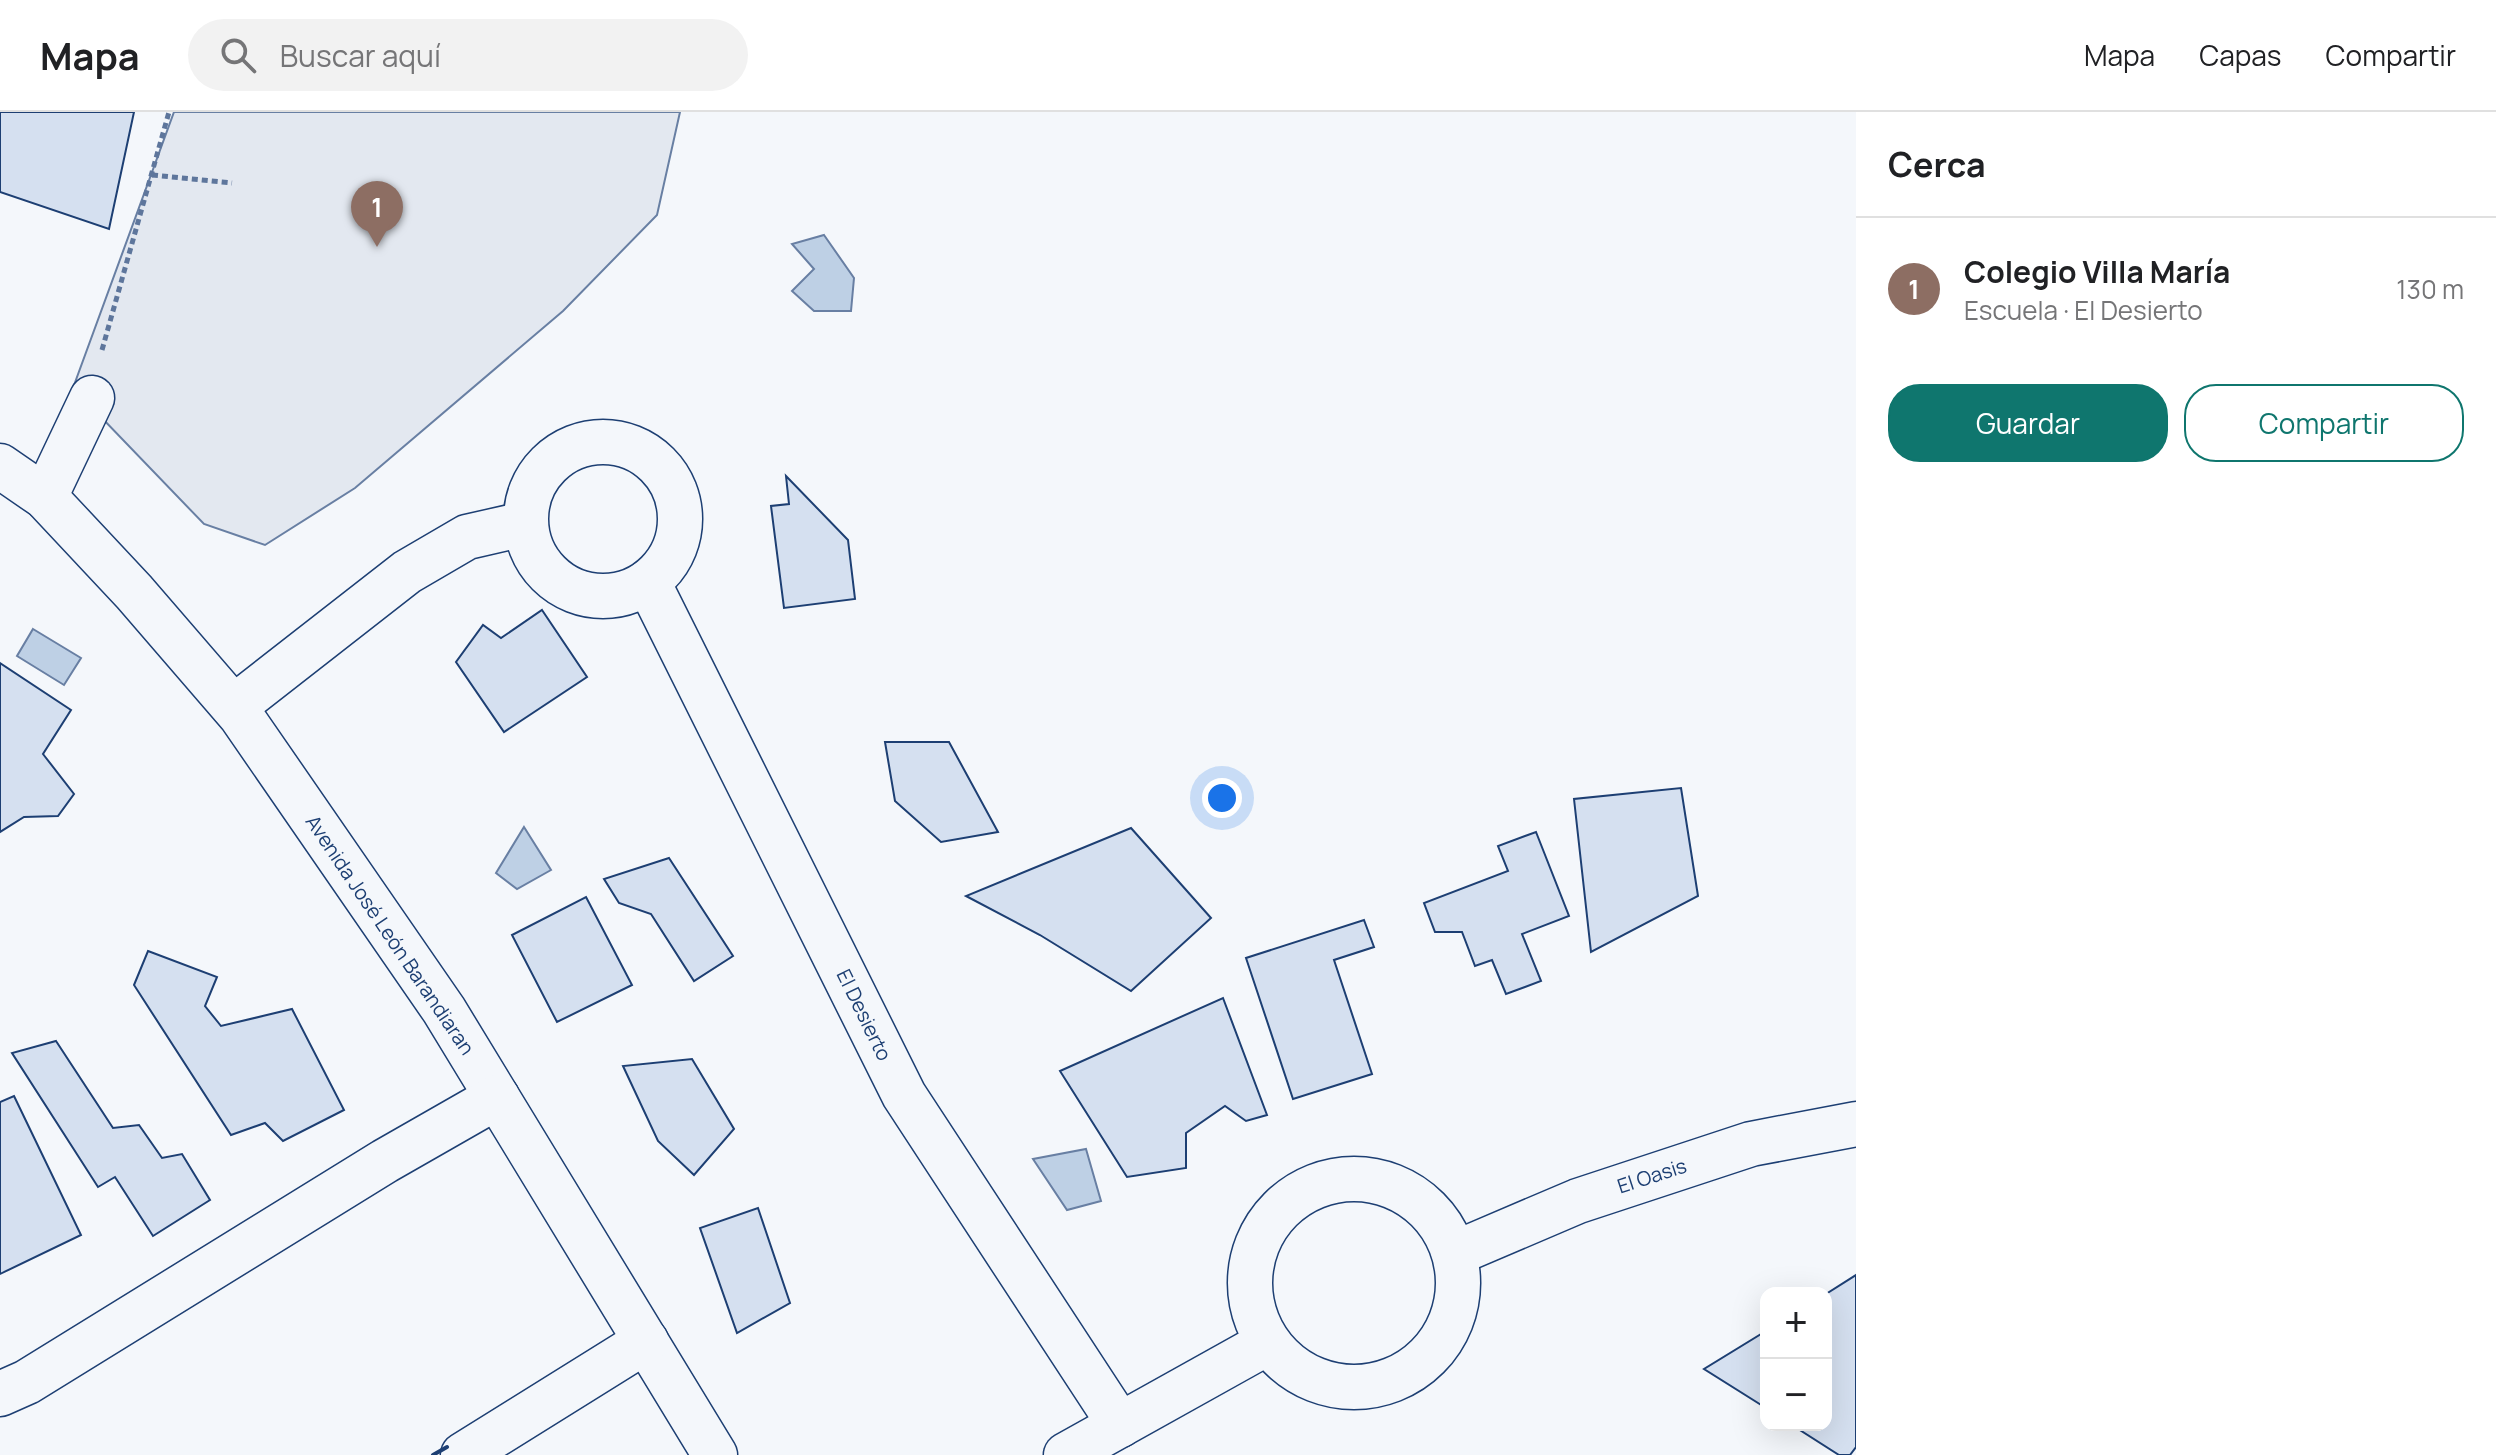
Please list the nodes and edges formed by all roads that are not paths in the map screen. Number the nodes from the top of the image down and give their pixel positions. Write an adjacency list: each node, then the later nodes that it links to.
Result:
1 (92, 398): 3 (street)
2 (0, 466): 3 (street, Avenida José León Barandiaran)
3 (45, 497): 6 (street, Avenida José León Barandiaran)
4 (524, 524): 5 (street); 5 (street); 6 (street)
5 (648, 582): 13 (street, El Desierto)
6 (234, 707): 7 (street, Avenida José León Barandiaran)
7 (497, 1097): 10 (street, Avenida José León Barandiaran); 12 (street)
8 (1856, 1124): 9 (street, El Oasis)
9 (1456, 1253): 11 (street); 11 (street)
10 (646, 1341): 14 (street); 15 (street, Avenida José León Barandiaran)
11 (1267, 1343): 13 (street)
12 (0, 1394)
13 (1120, 1425): 16 (street)
14 (463, 1455)
15 (715, 1455)
16 (1066, 1455)

